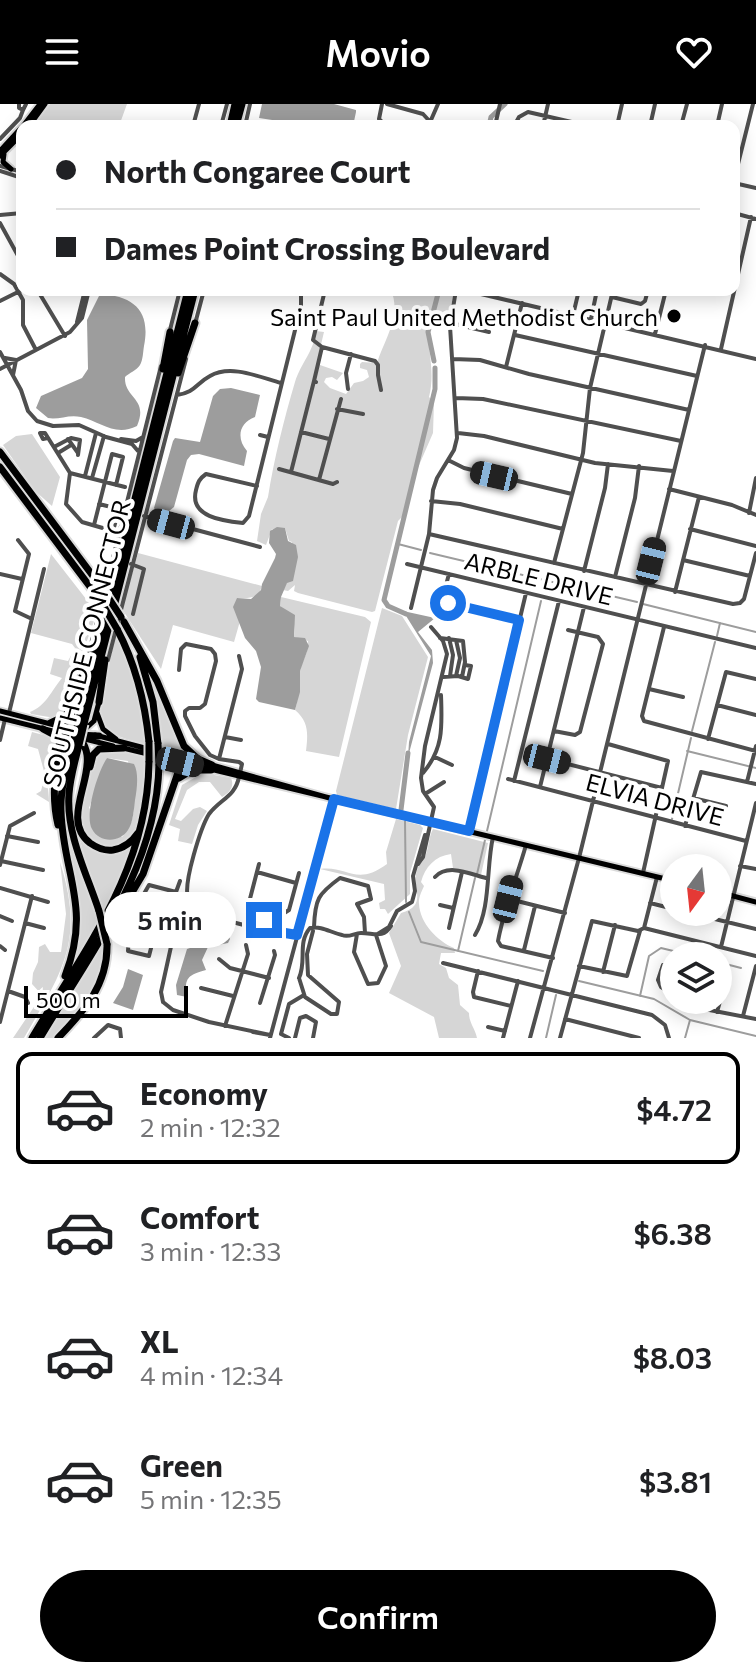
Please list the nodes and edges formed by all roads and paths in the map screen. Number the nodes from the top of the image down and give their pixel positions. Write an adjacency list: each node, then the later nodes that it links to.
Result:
1 (19, 104): 6 (street)
2 (385, 104): 7 (street)
3 (438, 104): 10 (street)
4 (548, 104): 9 (street)
5 (753, 104): 19 (street)
6 (26, 106): 8 (street)
7 (410, 107): 10 (street)
8 (40, 108)
9 (545, 116): 11 (street); 12 (street); 13 (street)
10 (430, 120)
11 (518, 120)
12 (544, 120)
13 (561, 120)
14 (16, 122): 15 (street)
15 (1, 136)
16 (16, 136): 18 (main road)
17 (16, 139): 18 (main road)
18 (1, 153): 21 (main road)
19 (740, 157)
20 (0, 169): 21 (street)
21 (11, 169): 22 (street)
22 (16, 172)
23 (754, 218): 27 (street)
24 (0, 226): 25 (street)
25 (16, 253)
26 (0, 274): 28 (street)
27 (740, 274)
28 (16, 286)
29 (22, 296): 60 (street)
30 (41, 296): 56 (street)
31 (86, 296): 56 (street)
32 (179, 296): 52 (street)
33 (186, 296): 123 (highway, SOUTHSIDE CONNECTOR)
34 (193, 296): 83 (highway, SOUTHSIDE CONNECTOR)
35 (202, 296): 49 (street, SOUTHSIDE CONNECTOR)
36 (301, 296): 72 (street)
37 (324, 296): 58 (street)
38 (455, 296): 50 (street)
39 (491, 296): 46 (street)
40 (578, 296): 47 (street)
41 (596, 296): 48 (street)
42 (646, 296): 45 (street)
43 (664, 296): 54 (street)
44 (734, 296): 59 (street)
45 (612, 297): 51 (street)
46 (522, 303): 47 (street); 55 (street)
47 (573, 315): 48 (street)
48 (591, 319): 51 (street)
49 (195, 323): 73 (street, SOUTHSIDE CONNECTOR); 83 (highway)
50 (451, 323): 53 (street); 64 (street)
51 (606, 323): 54 (street); 63 (street)
52 (170, 332): 91 (street); 123 (highway)
53 (489, 332)
54 (655, 334): 57 (street)
55 (515, 335): 63 (street); 68 (street)
56 (65, 336): 60 (street)
57 (705, 345): 59 (street); 70 (street)
58 (322, 347): 62 (street); 86 (street)
59 (721, 349): 65 (street)
60 (36, 350): 66 (street)
61 (1, 354): 66 (street); 67 (street)
62 (351, 354): 75 (street); 76 (street)
63 (598, 354): 70 (street); 74 (street)
64 (453, 359): 68 (street); 79 (street)
65 (756, 359)
66 (16, 360): 67 (street); 71 (street)
67 (7, 365): 69 (street); 71 (street)
68 (506, 367): 74 (street)
69 (0, 369)
70 (697, 376): 82 (street)
71 (13, 377): 87 (street)
72 (281, 383): 77 (street); 92 (street)
73 (179, 387): 77 (street); 78 (street, SOUTHSIDE CONNECTOR)
74 (590, 388): 82 (street); 85 (street)
75 (348, 389)
76 (381, 390)
77 (189, 393): 78 (street)
78 (177, 395): 130 (street, SOUTHSIDE CONNECTOR)
79 (455, 398): 85 (street); 88 (street)
80 (341, 399): 81 (street)
81 (337, 409): 84 (street); 94 (street)
82 (689, 410): 95 (street)
83 (164, 413): 167 (highway, SOUTHSIDE CONNECTOR)
84 (363, 414)
85 (586, 423): 95 (street); 103 (street)
86 (301, 432): 94 (street); 110 (street)
87 (96, 433): 90 (street); 97 (street)
88 (458, 433): 103 (street); 104 (street)
89 (260, 435): 92 (street)
90 (104, 436): 91 (street); 98 (street); 102 (street)
91 (143, 436): 102 (street)
92 (268, 437): 119 (street)
93 (48, 438): 99 (street)
94 (329, 439): 115 (street)
95 (681, 441): 109 (street)
96 (70, 442): 96 (street); 99 (street); 101 (street)
97 (93, 444): 98 (street); 112 (street)
98 (101, 446): 113 (street)
99 (54, 447): 101 (street)
100 (0, 452): 160 (highway, bridge)
101 (58, 453): 111 (street)
102 (139, 454): 179 (street)
103 (580, 459): 105 (street); 122 (street)
104 (448, 460): 122 (street); 126 (street)
105 (608, 464): 106 (street); 145 (street)
106 (639, 466): 109 (street); 149 (street)
107 (0, 467): 225 (highway, bridge)
108 (279, 469): 110 (street)
109 (673, 471): 121 (street)
110 (291, 472): 115 (street)
111 (70, 473): 112 (street); 131 (street)
112 (85, 476): 113 (street)
113 (92, 478): 116 (street)
114 (756, 478): 124 (street)
115 (319, 480): 117 (street)
116 (105, 482): 118 (street); 118 (street); 127 (street)
117 (337, 482)
118 (116, 485): 120 (street)
119 (257, 486): 119 (street)
120 (125, 487)
121 (669, 489): 125 (street); 151 (street)
122 (572, 494): 132 (street)
123 (136, 495): 153 (highway, SOUTHSIDE CONNECTOR)
124 (754, 495): 128 (street)
125 (699, 497): 128 (street); 133 (street)
126 (431, 501): 132 (street); 134 (street)
127 (99, 504): 131 (street); 131 (street)
128 (749, 513): 129 (street)
129 (756, 515)
130 (144, 516): 137 (street); 141 (street, SOUTHSIDE CONNECTOR)
131 (94, 525)
132 (563, 529): 140 (street)
133 (690, 529): 136 (street); 139 (street)
134 (429, 534): 140 (street); 143 (street)
135 (18, 540): 150 (street)
136 (756, 546)
137 (260, 547)
138 (756, 553): 148 (street)
139 (683, 560): 148 (street); 152 (street)
140 (554, 563): 145 (street)
141 (131, 564): 158 (street); 181 (street, SOUTHSIDE CONNECTOR)
142 (407, 564): 143 (street, ARBLE DRIVE)
143 (421, 568): 147 (street, ARBLE DRIVE); 157 (street)
144 (44, 569): 159 (street)
145 (584, 571): 149 (street)
146 (0, 574): 150 (street)
147 (449, 574): 154 (street, ARBLE DRIVE); 161 (street)
148 (750, 576): 152 (street)
149 (615, 578): 151 (street)
150 (22, 579): 159 (street)
151 (645, 585): 152 (street); 162 (street)
152 (675, 592)
153 (111, 593): 179 (highway); 189 (highway, SOUTHSIDE CONNECTOR)
154 (526, 593): 155 (street, ARBLE DRIVE); 161 (street)
155 (559, 601): 156 (street, ARBLE DRIVE); 215 (street, ELVIA DRIVE)
156 (584, 607): 162 (street, ARBLE DRIVE); 166 (street)
157 (411, 608)
158 (133, 614)
159 (32, 619): 184 (street)
160 (122, 619): 190 (highway); 297 (highway, bridge)
161 (519, 620): 229 (street)
162 (638, 620): 164 (street, ARBLE DRIVE); 196 (street)
163 (431, 627): 168 (street)
164 (664, 627): 171 (street, ARBLE DRIVE); 178 (street)
165 (568, 630): 166 (street)
166 (578, 632): 188 (street); 188 (street)
167 (108, 633): 181 (highway); 189 (highway, SOUTHSIDE CONNECTOR)
168 (440, 638): 169 (street); 175 (street)
169 (449, 638): 170 (street); 174 (street)
170 (456, 640): 174 (street); 174 (street)
171 (756, 648)
172 (239, 656): 191 (street)
173 (179, 670): 202 (street)
174 (456, 676): 175 (street)
175 (443, 677): 177 (street)
176 (756, 679): 182 (street)
177 (440, 689): 200 (street); 209 (street)
178 (649, 689): 180 (street); 193 (street)
179 (75, 693): 186 (main road); 189 (main road)
180 (683, 697)
181 (99, 702): 183 (main road)
182 (717, 705): 185 (street); 193 (street)
183 (97, 712): 189 (main road); 197 (main road)
184 (3, 715): 186 (main road); 187 (main road); 194 (street)
185 (756, 715)
186 (42, 725): 187 (main road); 199 (highway)
187 (62, 730): 189 (highway)
188 (554, 731): 203 (street)
189 (79, 734): 192 (highway); 199 (highway); 204 (highway); 235 (highway, SOUTHSIDE CONNECTOR); 250 (highway, SOUTHSIDE CONNECTOR)
190 (178, 737): 201 (highway); 206 (highway)
191 (225, 737): 195 (street); 202 (street)
192 (95, 738): 197 (main road)
193 (708, 739): 198 (street)
194 (0, 740)
195 (241, 740)
196 (608, 744): 207 (street); 216 (street)
197 (122, 745): 201 (main road); 223 (highway)
198 (756, 749): 212 (street)
199 (61, 753): 250 (highway)
200 (435, 757): 205 (street); 209 (street)
201 (177, 759): 206 (main road); 213 (highway)
202 (219, 759): 208 (street)
203 (547, 759): 207 (street); 215 (street)
204 (87, 761): 223 (highway); 235 (highway)
205 (452, 765)
206 (213, 769): 208 (main road); 213 (highway)
207 (601, 772): 216 (street); 220 (street)
208 (237, 774): 210 (main road); 254 (street)
209 (421, 777): 217 (street)
210 (264, 781): 219 (main road); 219 (main road)
211 (444, 782): 217 (street)
212 (747, 782): 214 (street); 218 (street)
213 (176, 783): 297 (highway)
214 (756, 784)
215 (540, 787): 220 (street, ELVIA DRIVE)
216 (662, 788): 226 (street)
217 (425, 794): 227 (street)
218 (692, 798): 222 (street); 228 (street)
219 (334, 799): 227 (main road); 287 (street)
220 (594, 800): 226 (street, ELVIA DRIVE); 236 (street)
221 (756, 803): 232 (street)
222 (726, 806)
223 (78, 812): 225 (highway)
224 (34, 813): 230 (street)
225 (144, 816): 327 (highway)
226 (656, 817): 228 (street, ELVIA DRIVE); 245 (street)
227 (430, 822): 229 (main road); 288 (street)
228 (685, 826): 232 (street, ELVIA DRIVE)
229 (469, 831): 231 (main road)
230 (7, 836): 233 (street); 237 (street)
231 (493, 837): 234 (main road); 248 (street)
232 (746, 841): 239 (street)
233 (38, 842)
234 (526, 845): 236 (main road); 258 (street)
235 (81, 857): 334 (highway, SOUTHSIDE CONNECTOR, bridge)
236 (579, 858): 245 (main road); 269 (street)
237 (0, 863): 241 (street)
238 (259, 864): 242 (street)
239 (740, 866): 240 (street); 256 (street)
240 (756, 869)
241 (43, 870)
242 (257, 872): 252 (street); 268 (street)
243 (462, 872): 246 (street); 248 (street); 267 (street)
244 (299, 873): 252 (street)
245 (643, 873): 247 (main road)
246 (435, 877)
247 (657, 877): 249 (main road); 262 (street)
248 (486, 878): 289 (street)
249 (660, 878)
250 (74, 881): 327 (highway, SOUTHSIDE CONNECTOR)
251 (180, 881): 257 (street)
252 (296, 883): 271 (street)
253 (0, 888): 255 (street)
254 (187, 894): 257 (street); 280 (street)
255 (32, 896): 260 (street); 275 (street)
256 (733, 896): 259 (street); 261 (main road)
257 (175, 897): 263 (street); 263 (street)
258 (508, 899): 265 (street); 294 (street)
259 (732, 900)
260 (48, 902)
261 (756, 902)
262 (650, 903): 266 (street); 282 (street)
263 (162, 905): 273 (street)
264 (440, 905): 267 (street)
265 (535, 906): 269 (street); 294 (street)
266 (660, 906)
267 (453, 908): 279 (street)
268 (247, 909): 271 (street); 272 (street)
269 (565, 913): 298 (street)
270 (0, 916): 274 (street)
271 (263, 916): 280 (street)
272 (245, 918)
273 (158, 920): 273 (street)
274 (12, 921)
275 (25, 923): 278 (street); 313 (street)
276 (732, 923): 283 (street)
277 (615, 925): 282 (street); 301 (street); 305 (street)
278 (44, 928)
279 (449, 928)
280 (260, 929): 287 (street)
281 (313, 929): 285 (street); 286 (street); 295 (street)
282 (642, 929): 290 (street); 305 (street)
283 (756, 929)
284 (191, 930): 317 (street)
285 (365, 933): 286 (street); 288 (street)
286 (357, 934): 288 (street)
287 (297, 935): 306 (street)
288 (376, 935)
289 (475, 935)
290 (699, 942)
291 (246, 945): 303 (street)
292 (732, 950): 296 (street)
293 (274, 951): 307 (street)
294 (523, 951): 298 (street)
295 (304, 954): 308 (street); 315 (street)
296 (756, 956)
297 (88, 957): 333 (highway)
298 (553, 958): 311 (street)
299 (219, 959): 303 (street)
300 (443, 963): 304 (street)
301 (579, 966): 305 (street); 314 (street)
302 (756, 966): 310 (street)
303 (243, 971): 307 (street); 316 (street)
304 (478, 971): 309 (street); 321 (street)
305 (603, 972)
306 (287, 975): 308 (street); 331 (street)
307 (269, 978): 319 (street)
308 (298, 978): 315 (street)
309 (518, 981): 311 (street); 321 (street)
310 (754, 982): 323 (street)
311 (543, 987): 314 (street); 341 (street)
312 (201, 988): 316 (street)
313 (8, 991): 318 (street); 326 (street)
314 (572, 994): 324 (street); 344 (street)
315 (304, 995): 337 (street)
316 (233, 996): 328 (street)
317 (163, 1002): 320 (street); 328 (street)
318 (28, 1003)
319 (260, 1003)
320 (157, 1006)
321 (511, 1006): 330 (street)
322 (730, 1014): 323 (street)
323 (743, 1016): 325 (street)
324 (565, 1019): 342 (street); 343 (street)
325 (756, 1019)
326 (0, 1022)
327 (41, 1023): 332 (highway)
328 (225, 1026): 331 (street)
329 (488, 1027): 330 (street)
330 (505, 1031): 340 (street)
331 (270, 1037)
332 (32, 1038)
333 (40, 1038)
334 (58, 1038)
335 (94, 1038): 336 (street)
336 (121, 1038)
337 (289, 1038)
338 (295, 1038): 339 (street)
339 (313, 1038)
340 (503, 1038)
341 (530, 1038)
342 (560, 1038)
343 (639, 1038)
344 (669, 1038)

